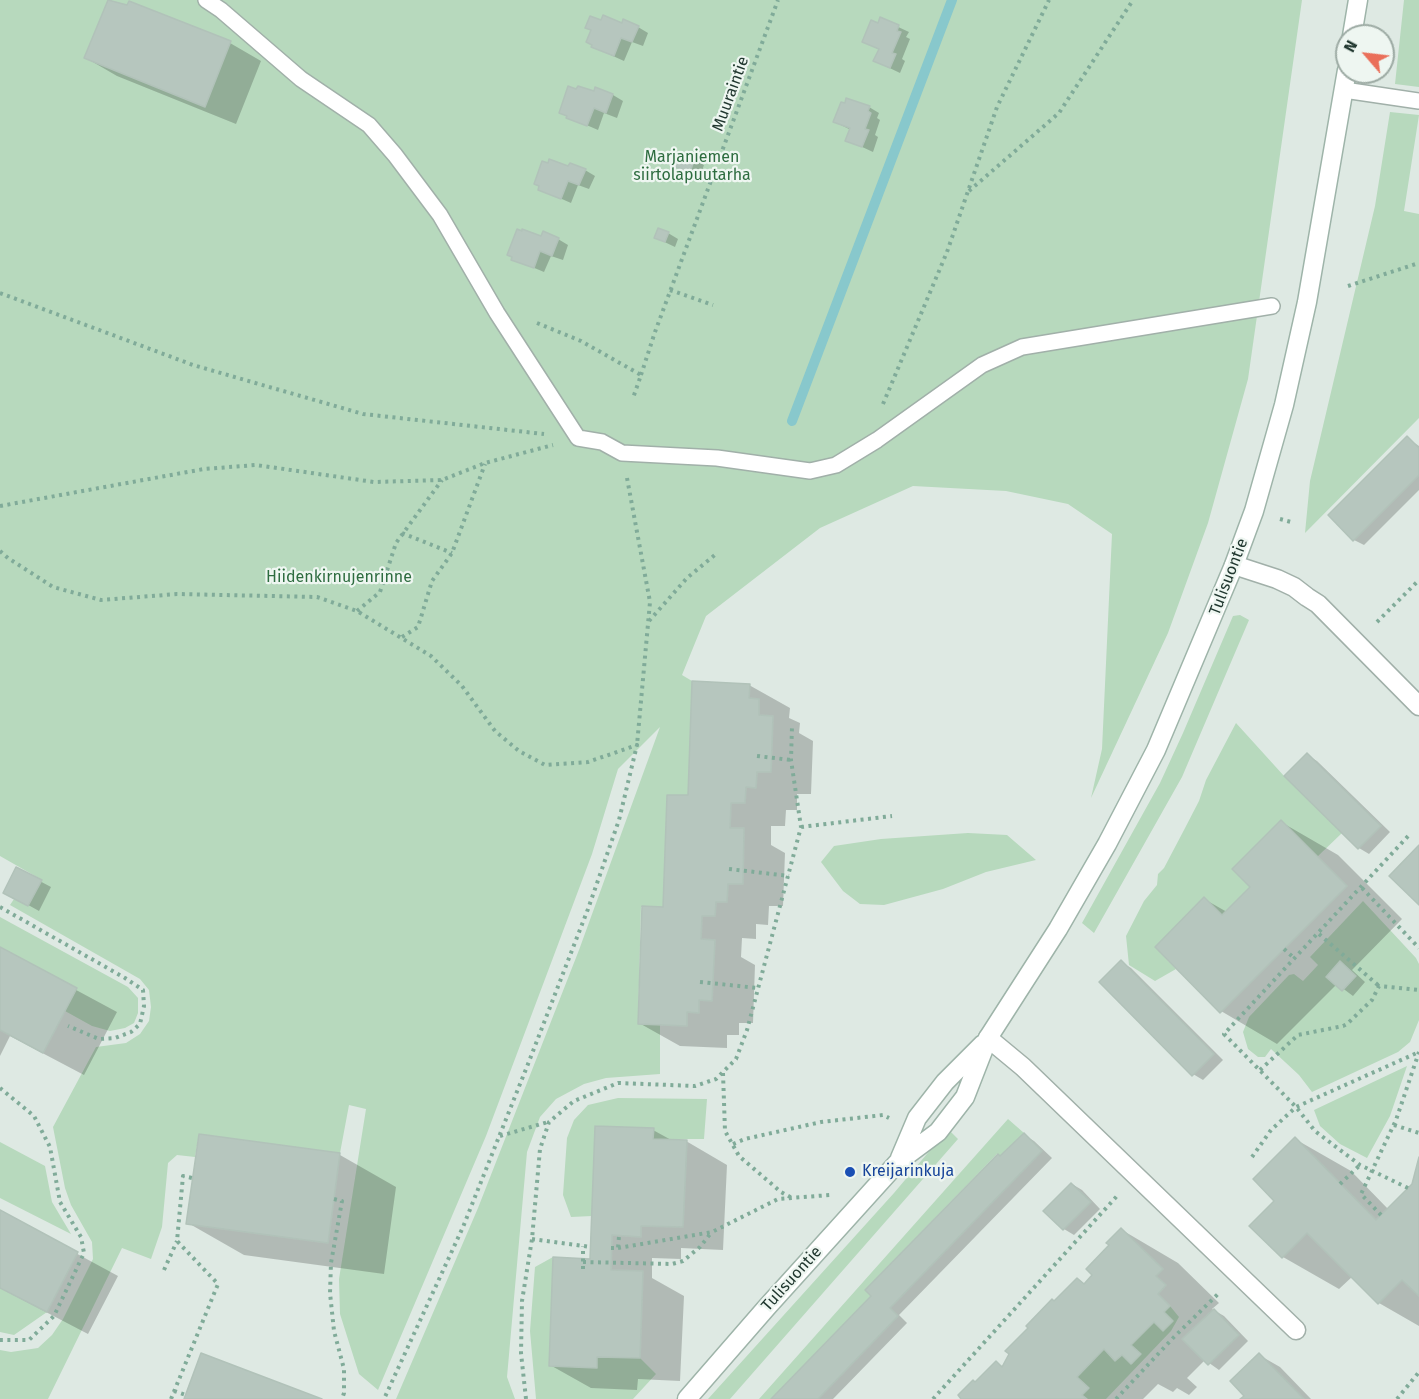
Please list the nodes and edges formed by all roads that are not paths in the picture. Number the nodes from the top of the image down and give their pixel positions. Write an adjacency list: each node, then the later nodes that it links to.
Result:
1 (207, 0): 7 (lane)
2 (1358, 0): 3 (main road)
3 (1354, 24)
4 (1345, 84): 5 (main road, Tulisuontie)
5 (1344, 90): 6 (lane); 8 (main road, Tulisuontie)
6 (1419, 101)
7 (1272, 306)
8 (1234, 565): 9 (main road); 10 (main road, Tulisuontie)
9 (1419, 706)
10 (988, 1038): 11 (main road, Tulisuontie); 11 (main road, Tulisuontie); 12 (main road)
11 (899, 1161): 13 (main road, Tulisuontie)
12 (1296, 1330)
13 (687, 1399)

